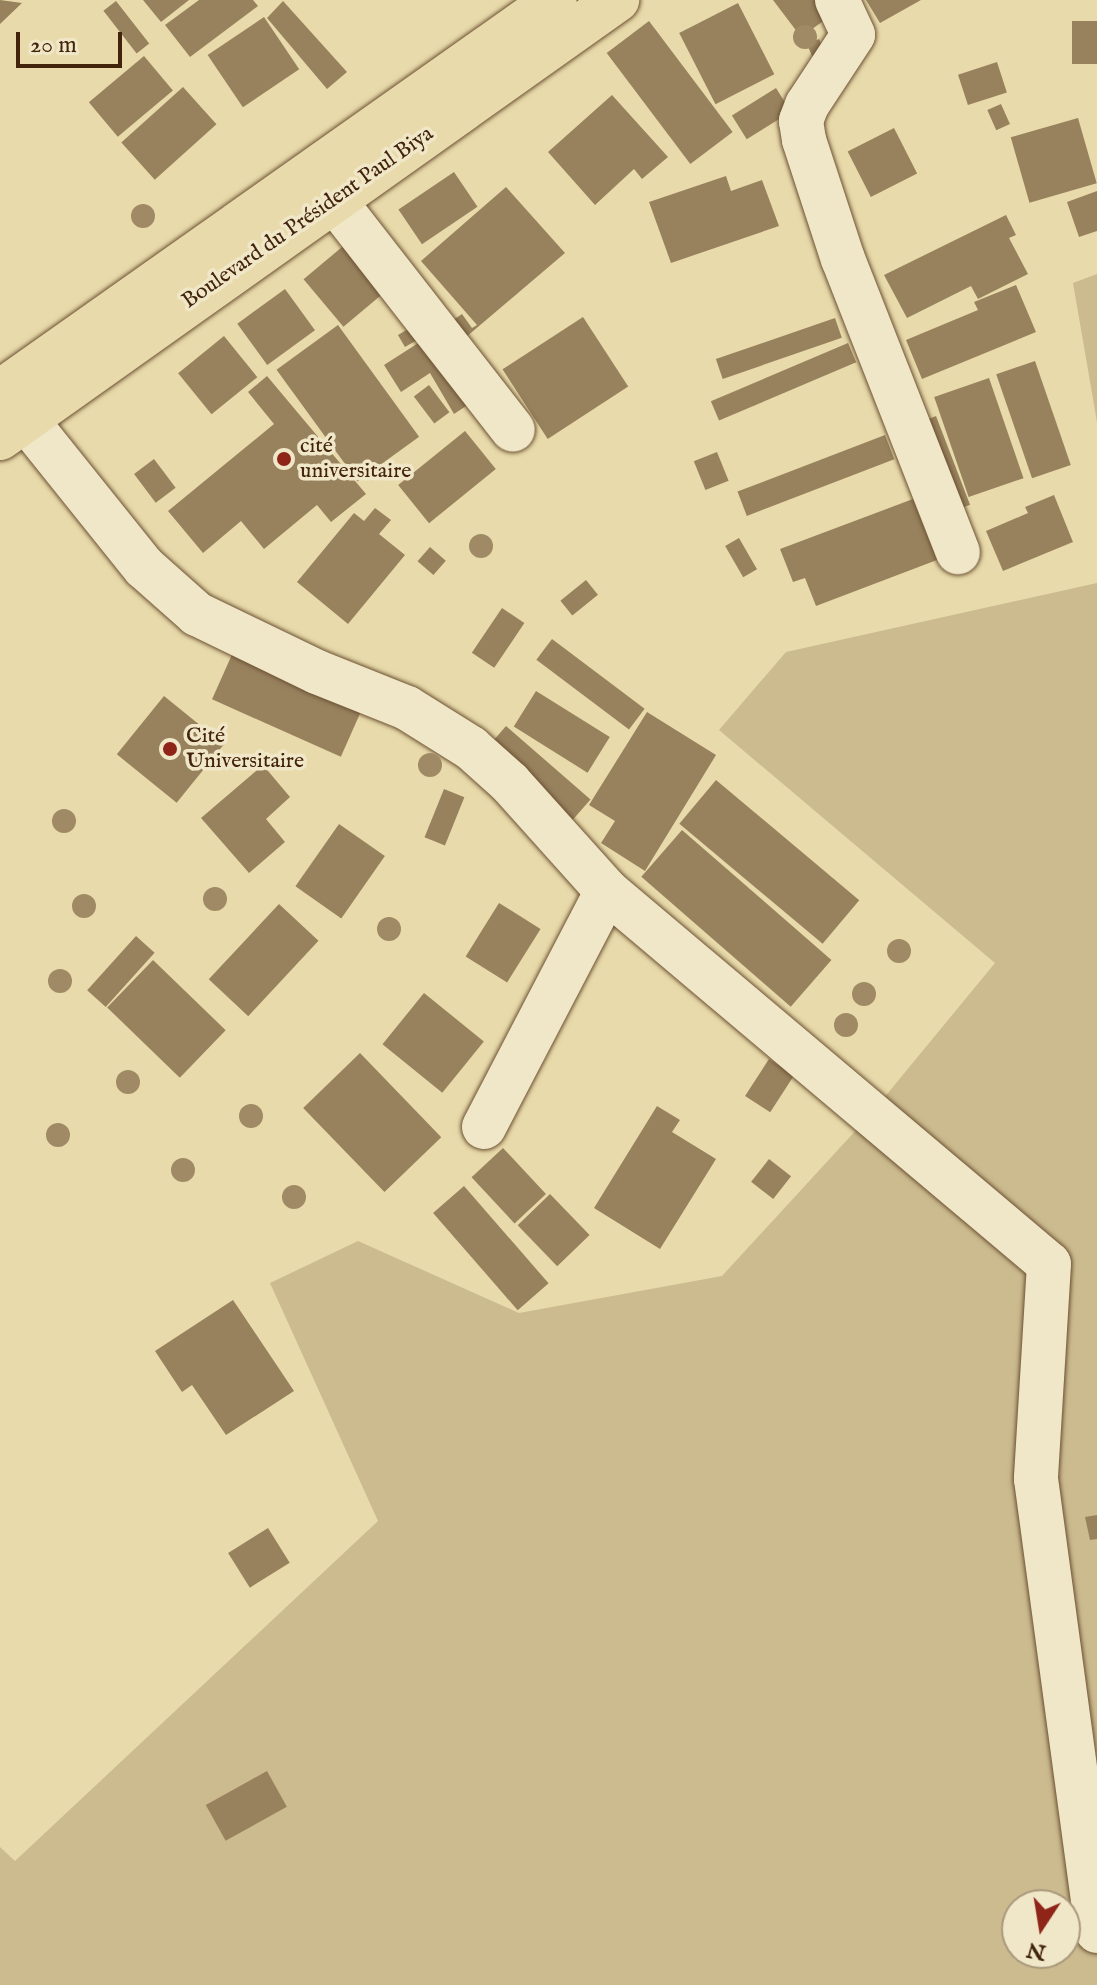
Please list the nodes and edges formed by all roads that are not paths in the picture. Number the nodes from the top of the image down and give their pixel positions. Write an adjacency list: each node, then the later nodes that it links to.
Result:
1 (555, 0): 5 (main road, Boulevard du Président Paul Biya)
2 (617, 0): 4 (main road, Boulevard du Président Paul Biya)
3 (837, 0): 7 (street)
4 (334, 200): 5 (main road, Boulevard du Président Paul Biya); 6 (street)
5 (7, 410): 8 (street)
6 (513, 430)
7 (958, 552)
8 (607, 891): 9 (street); 10 (street)
9 (484, 1127)
10 (1097, 1931)

